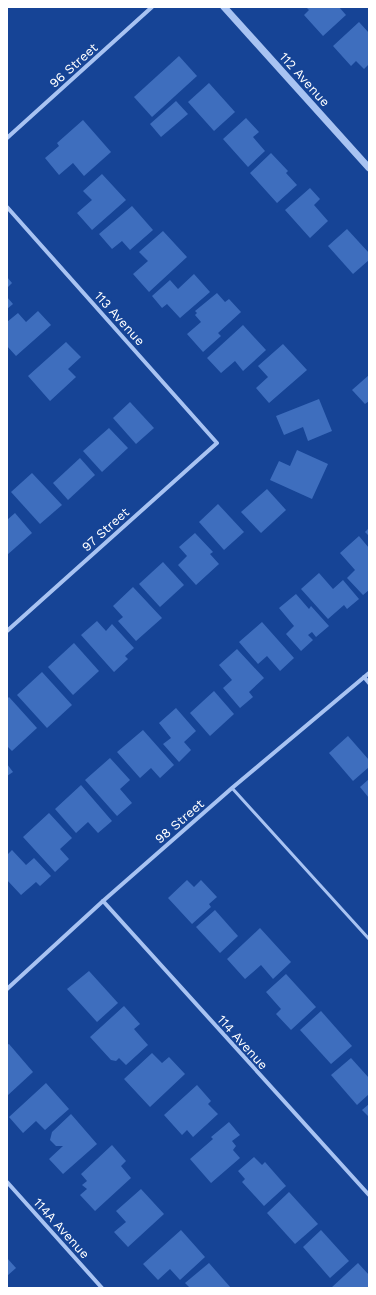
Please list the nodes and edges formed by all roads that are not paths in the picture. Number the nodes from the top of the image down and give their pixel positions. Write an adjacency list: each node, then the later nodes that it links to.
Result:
1 (152, 7): 3 (street, 96 Street)
2 (224, 7): 4 (street, 112 Avenue)
3 (7, 138)
4 (369, 168)
5 (7, 207): 6 (street, 113 Avenue)
6 (217, 443): 7 (street, 97 Street)
7 (7, 631)
8 (369, 673): 9 (street, 98 Street)
9 (364, 678): 10 (street); 11 (street, 98 Street)
10 (369, 683)
11 (232, 788): 12 (street, 98 Street); 13 (lane)
12 (103, 901): 14 (street, 98 Street); 16 (street, 114 Avenue)
13 (369, 939)
14 (7, 989)
15 (7, 1182): 17 (street, 114A Avenue)
16 (369, 1195)
17 (102, 1288)

